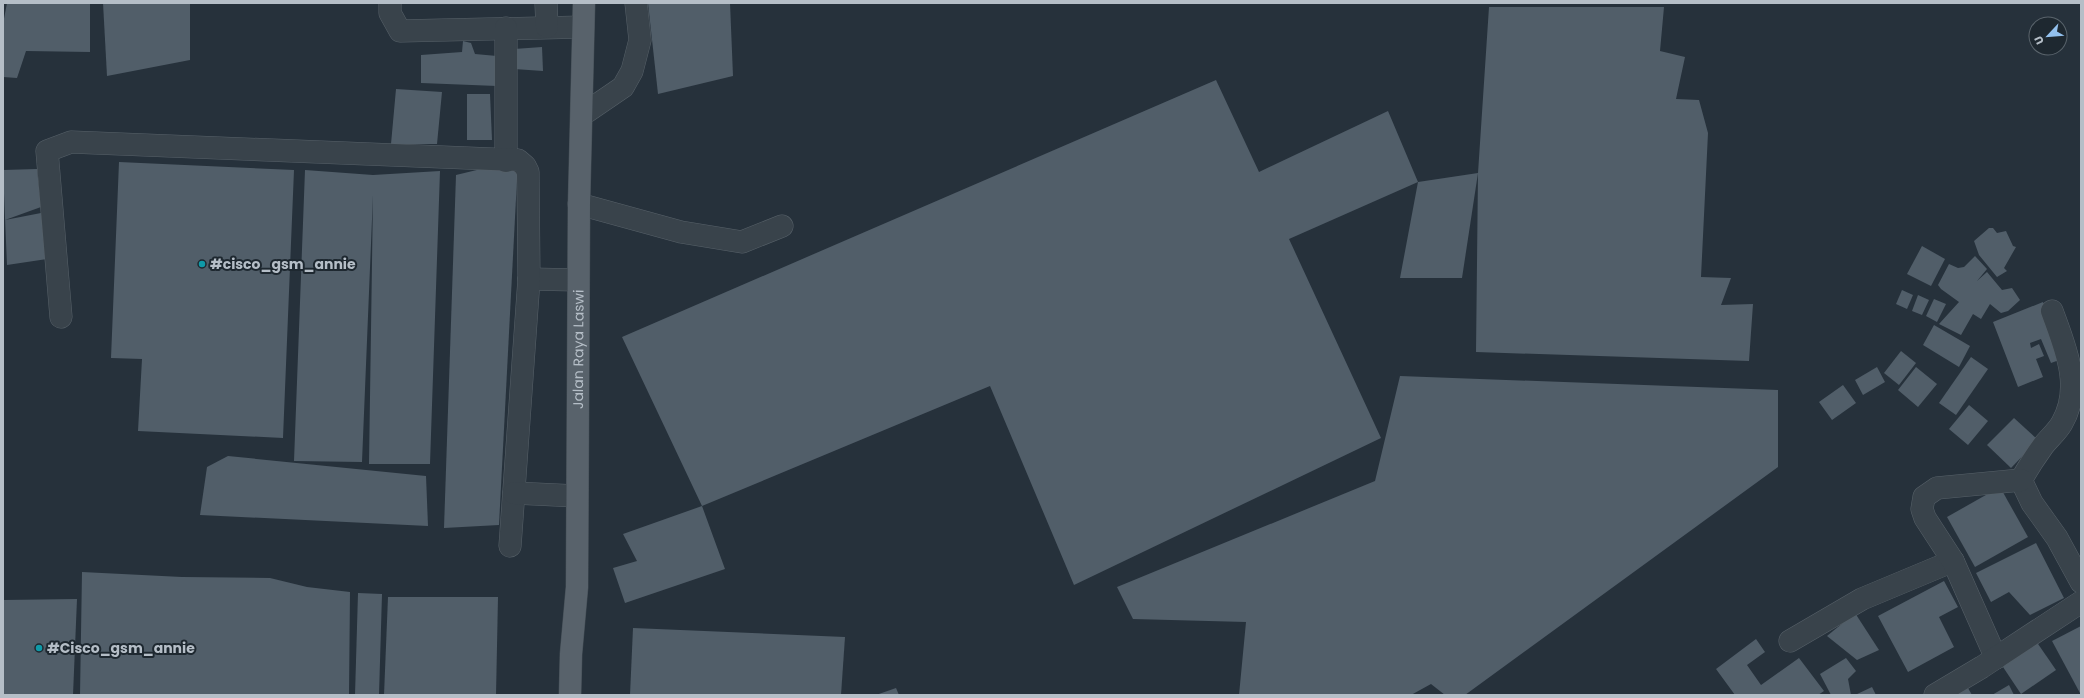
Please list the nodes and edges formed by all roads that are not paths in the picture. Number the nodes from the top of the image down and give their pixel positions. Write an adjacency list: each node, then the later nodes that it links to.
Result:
1 (390, 3): 7 (street)
2 (546, 3): 5 (street)
3 (584, 3): 6 (main road, Jalan Raya Laswi)
4 (636, 3): 8 (street)
5 (547, 27): 6 (street); 7 (street)
6 (583, 27): 8 (main road, Jalan Raya Laswi)
7 (506, 28): 9 (street)
8 (582, 115): 10 (main road, Jalan Raya Laswi)
9 (506, 161): 12 (street); 15 (street)
10 (579, 204): 11 (street); 13 (main road, Jalan Raya Laswi)
11 (782, 226)
12 (530, 279): 13 (street); 17 (street)
13 (578, 280): 18 (main road, Jalan Raya Laswi)
14 (2052, 312): 16 (street)
15 (61, 317)
16 (2021, 480): 20 (street); 21 (street)
17 (514, 493): 18 (street); 19 (street)
18 (577, 496): 25 (main road, Jalan Raya Laswi)
19 (510, 546)
20 (1953, 561): 23 (street); 24 (street)
21 (2081, 582)
22 (2081, 602): 24 (street)
23 (1790, 641)
24 (1996, 658): 26 (street)
25 (570, 695)
26 (1935, 695)

